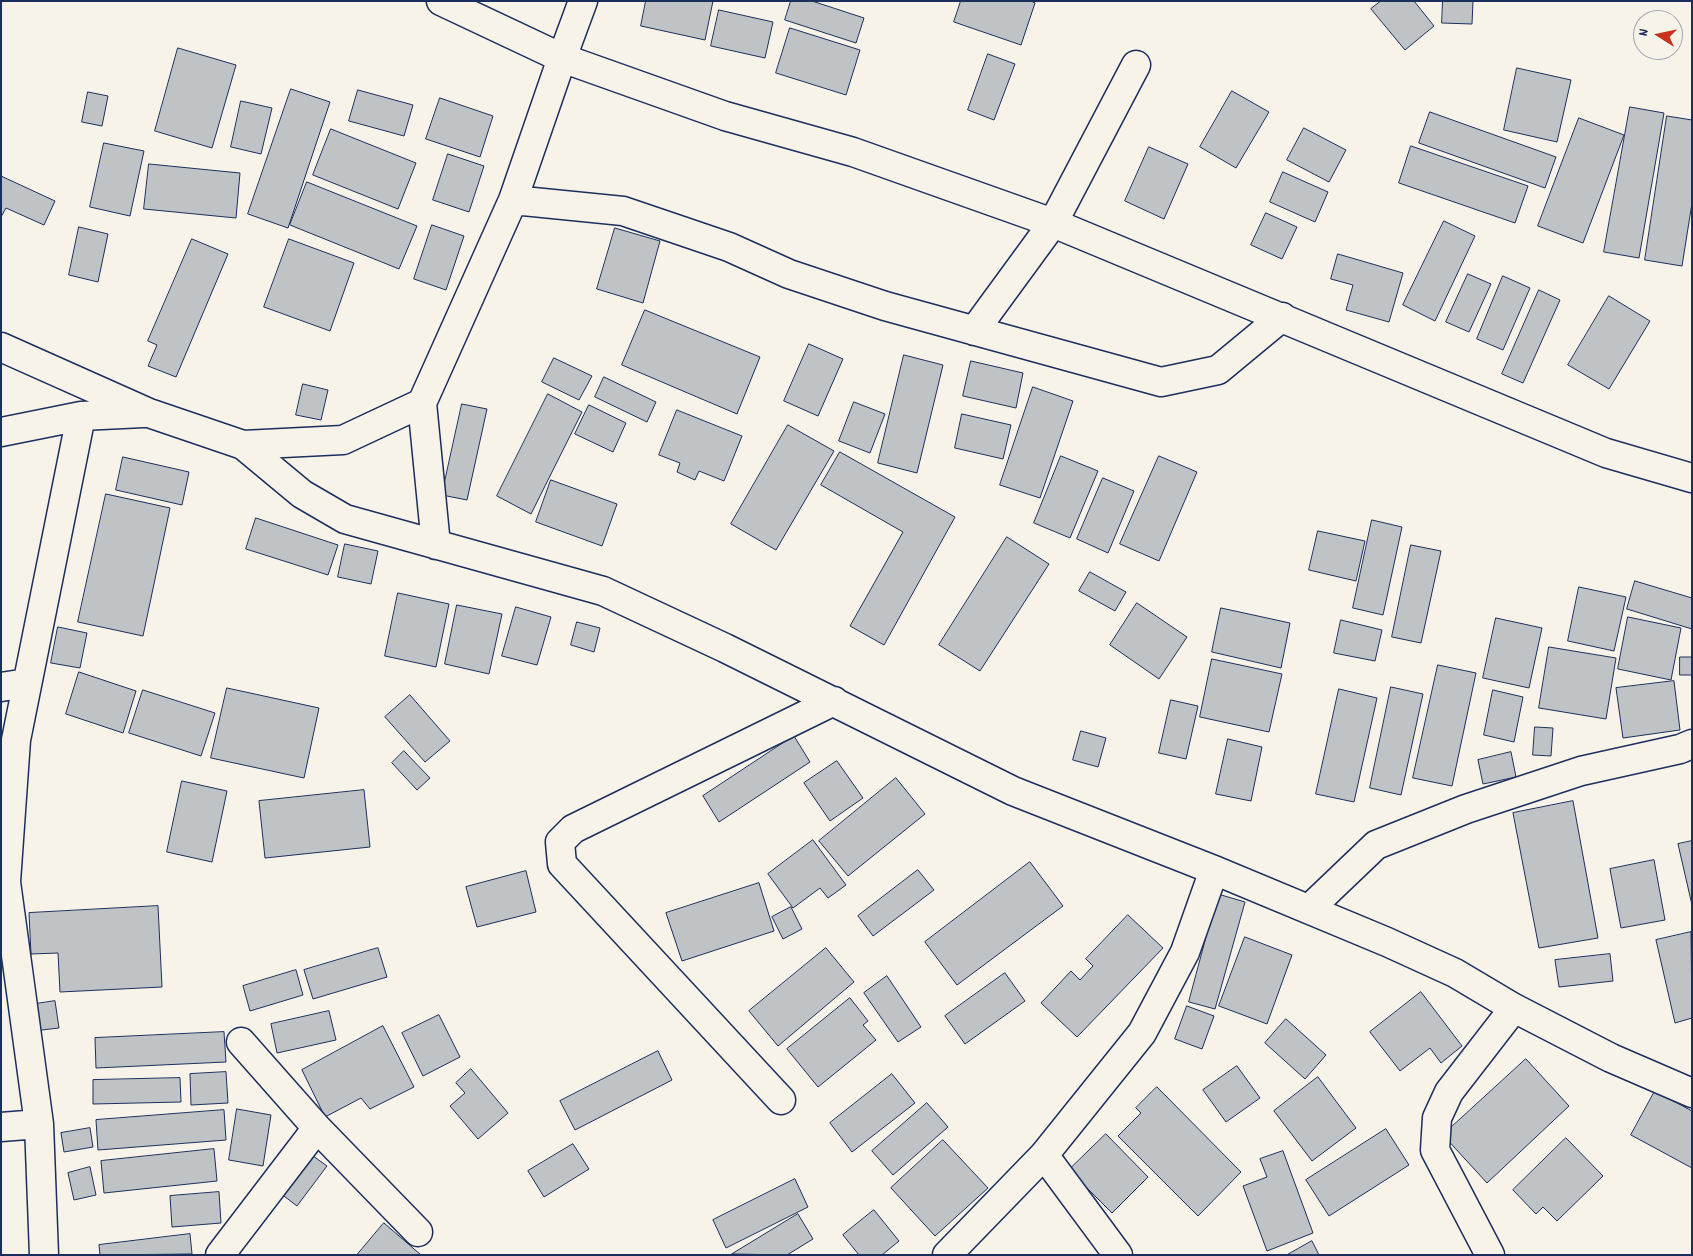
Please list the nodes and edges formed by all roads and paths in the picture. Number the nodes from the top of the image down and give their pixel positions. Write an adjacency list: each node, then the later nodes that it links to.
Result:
1 (441, 1): 3 (street)
2 (583, 1): 3 (street)
3 (562, 58): 5 (street); 6 (street)
4 (1136, 65): 6 (street)
5 (513, 200): 8 (street); 10 (street)
6 (1053, 223): 7 (street); 8 (street)
7 (1282, 318): 8 (street); 15 (street)
8 (974, 331)
9 (1, 347): 11 (street)
10 (422, 403): 14 (street); 16 (street)
11 (149, 413): 12 (street); 14 (street)
12 (81, 416): 13 (street); 17 (street)
13 (1, 432)
14 (243, 445): 16 (street)
15 (1692, 478)
16 (436, 545): 18 (street)
17 (14, 685): 26 (street)
18 (834, 701): 20 (street); 25 (street)
19 (1692, 744): 21 (street)
20 (1214, 870): 21 (street); 29 (street)
21 (1309, 909): 22 (street)
22 (1514, 1008): 24 (street); 35 (street)
23 (242, 1042): 28 (street)
24 (1692, 1093)
25 (781, 1100)
26 (39, 1124): 27 (street); 31 (street)
27 (1, 1127)
28 (317, 1128): 30 (street); 32 (street)
29 (1044, 1155): 33 (street); 34 (street)
30 (418, 1232)
31 (44, 1255)
32 (220, 1255)
33 (947, 1255)
34 (1118, 1255)
35 (1490, 1255)

